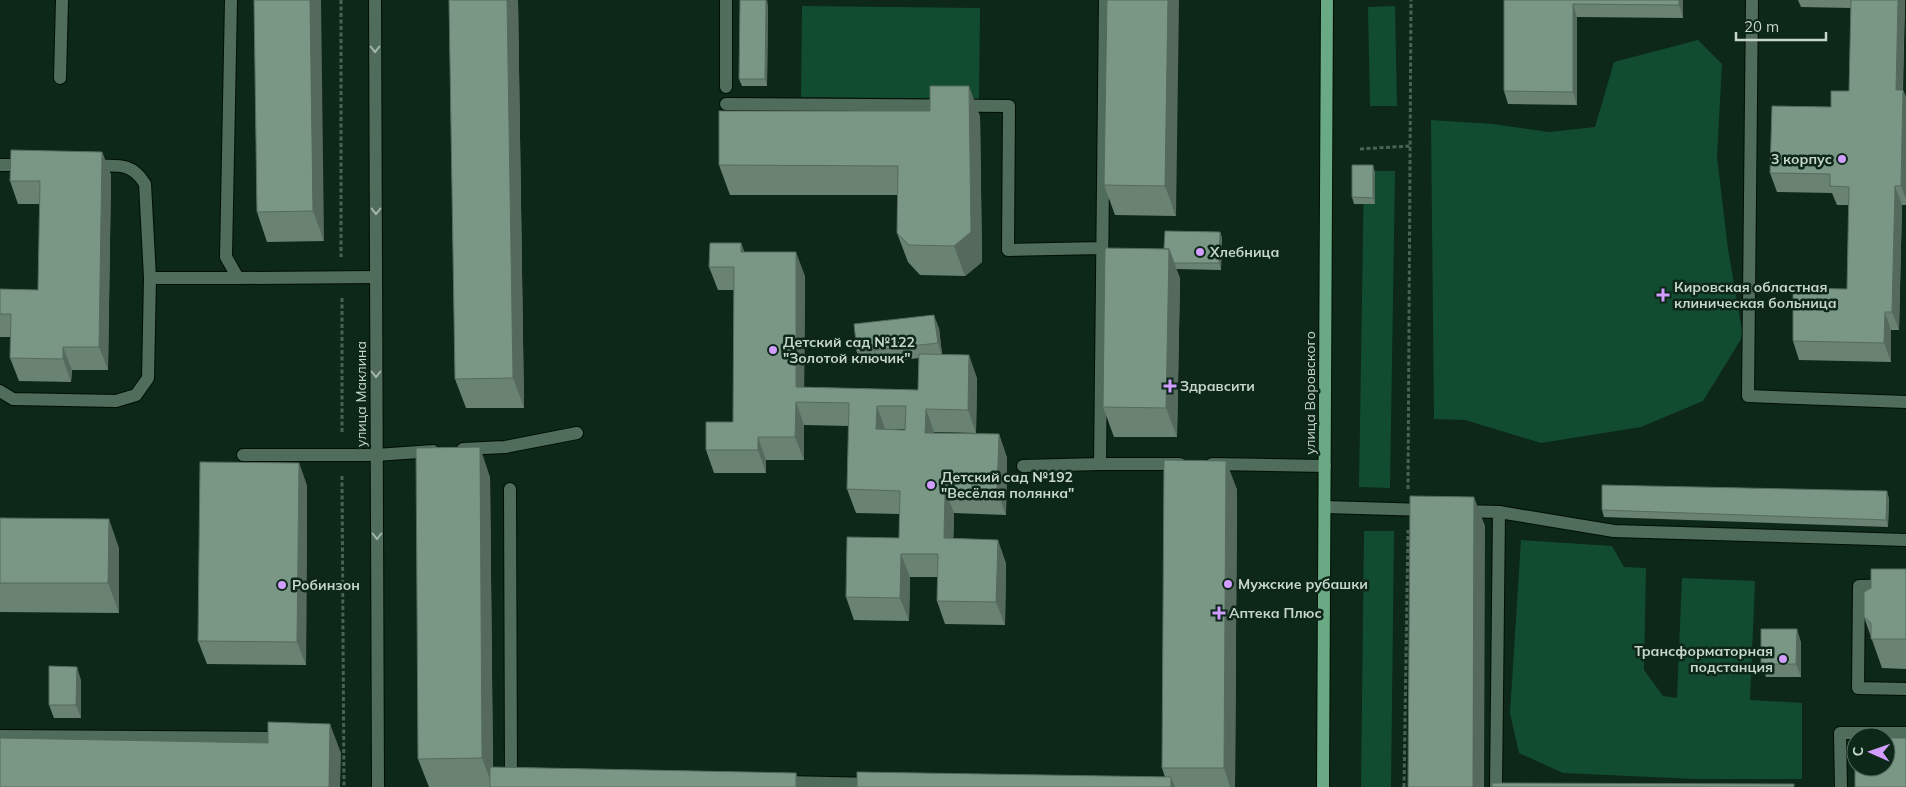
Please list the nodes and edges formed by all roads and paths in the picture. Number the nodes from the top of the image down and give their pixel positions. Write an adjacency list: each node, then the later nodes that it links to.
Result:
1 (62, 0): 10 (street)
2 (231, 0): 22 (street)
3 (341, 0): 19 (path)
4 (375, 0): 20 (street, улица Маклина, one-way to 20)
5 (726, 0): 11 (street)
6 (1105, 0): 18 (street)
7 (1327, 0): 31 (main road, улица Воровского)
8 (1411, 0): 13 (path)
9 (1752, 0): 24 (street)
10 (60, 78)
11 (726, 87)
12 (726, 104): 18 (street)
13 (1410, 146): 14 (path); 34 (path)
14 (1360, 149)
15 (0, 165): 16 (street)
16 (39, 166)
17 (78, 166): 21 (street)
18 (1102, 248): 29 (street)
19 (342, 277): 20 (street); 22 (street); 27 (path)
20 (376, 277): 28 (street, улица Маклина, one-way to 28)
21 (150, 278): 22 (street); 23 (street)
22 (238, 278)
23 (0, 391)
24 (1906, 402)
25 (577, 433): 28 (street)
26 (244, 455): 27 (street)
27 (342, 455): 28 (street); 48 (path)
28 (376, 455): 49 (street, улица Маклина, one-way to 49)
29 (1100, 464): 30 (street); 31 (street)
30 (1023, 466)
31 (1324, 466): 33 (main road, улица Воровского)
32 (510, 489): 44 (street)
33 (1325, 507): 34 (street); 50 (main road, улица Воровского)
34 (1408, 509): 35 (street); 51 (path)
35 (1435, 510)
36 (1454, 510): 37 (street)
37 (1499, 512): 38 (street); 52 (street)
38 (1906, 540)
39 (1906, 584): 40 (street)
40 (1906, 689)
41 (1906, 733): 53 (street)
42 (0, 736): 43 (street)
43 (276, 738)
44 (531, 778)
45 (774, 782): 47 (street)
46 (891, 784): 47 (street)
47 (842, 785)
48 (344, 787)
49 (378, 787)
50 (1323, 787)
51 (1404, 787)
52 (1496, 787)
53 (1841, 787)

